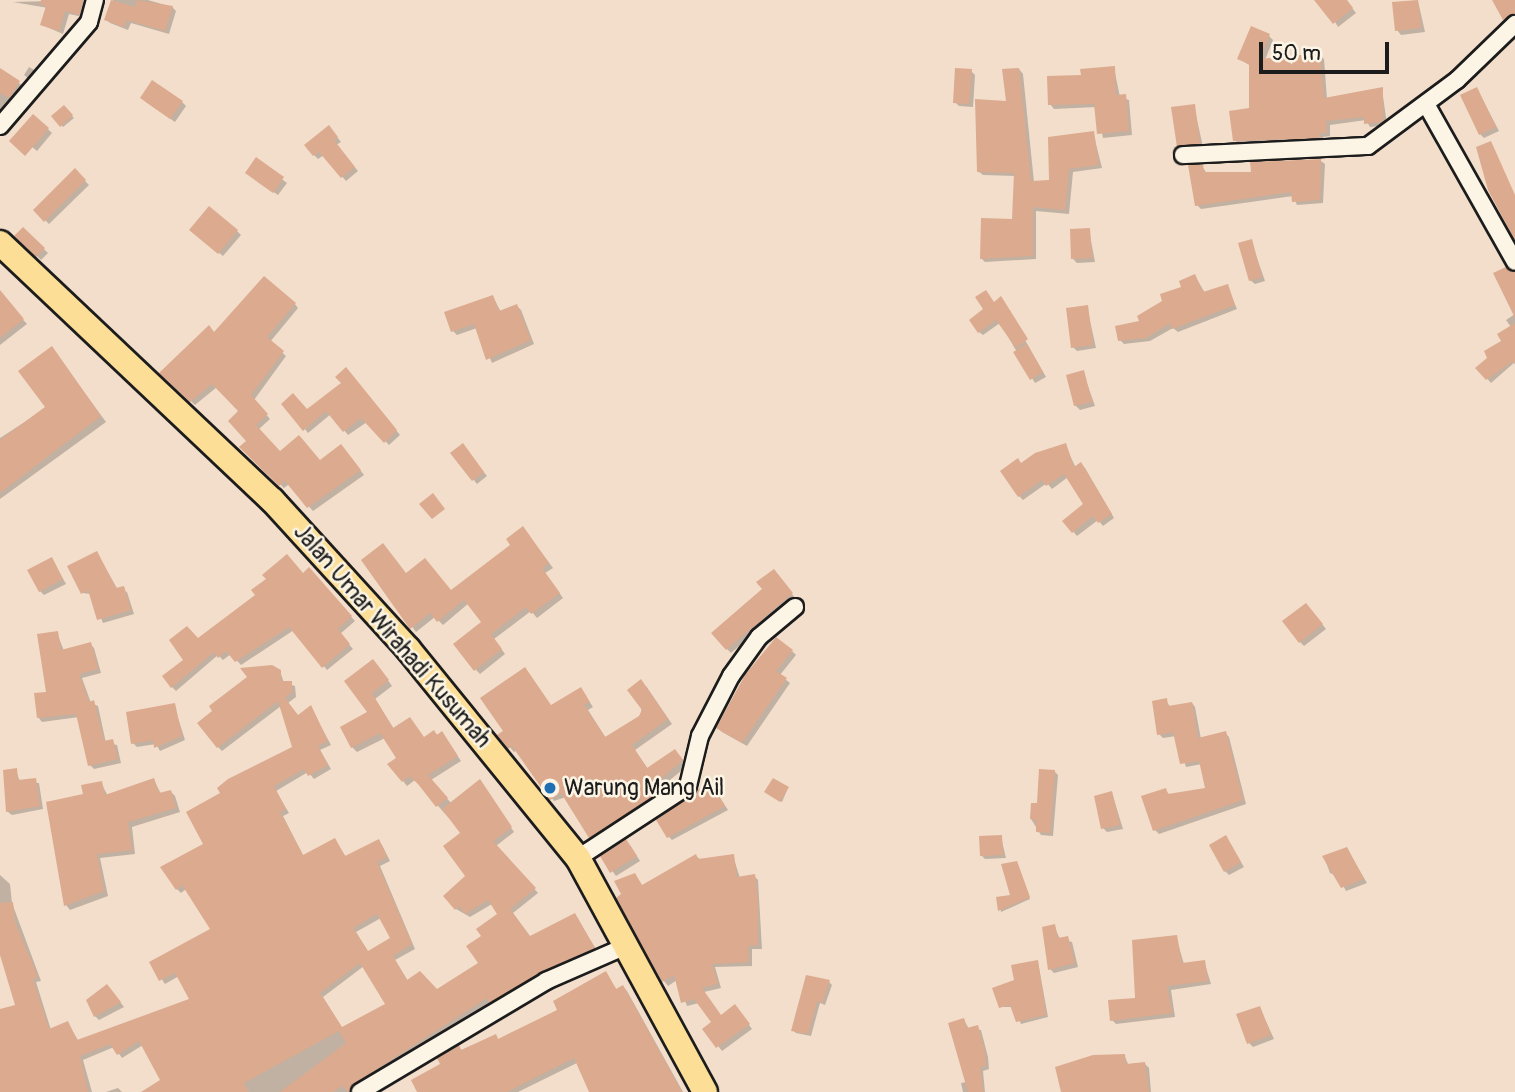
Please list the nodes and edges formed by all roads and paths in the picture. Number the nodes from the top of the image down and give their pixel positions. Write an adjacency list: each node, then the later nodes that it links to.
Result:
1 (95, 0): 4 (street)
2 (1515, 24): 3 (street)
3 (1426, 104): 5 (street); 7 (street)
4 (0, 126)
5 (1183, 155)
6 (0, 243): 9 (main road, Jalan Umar Wirahadi Kusumah)
7 (1515, 262)
8 (795, 607): 9 (street)
9 (578, 858): 10 (main road, Jalan Umar Wirahadi Kusumah)
10 (626, 946): 11 (street); 12 (main road, Jalan Umar Wirahadi Kusumah)
11 (360, 1092)
12 (705, 1092)

